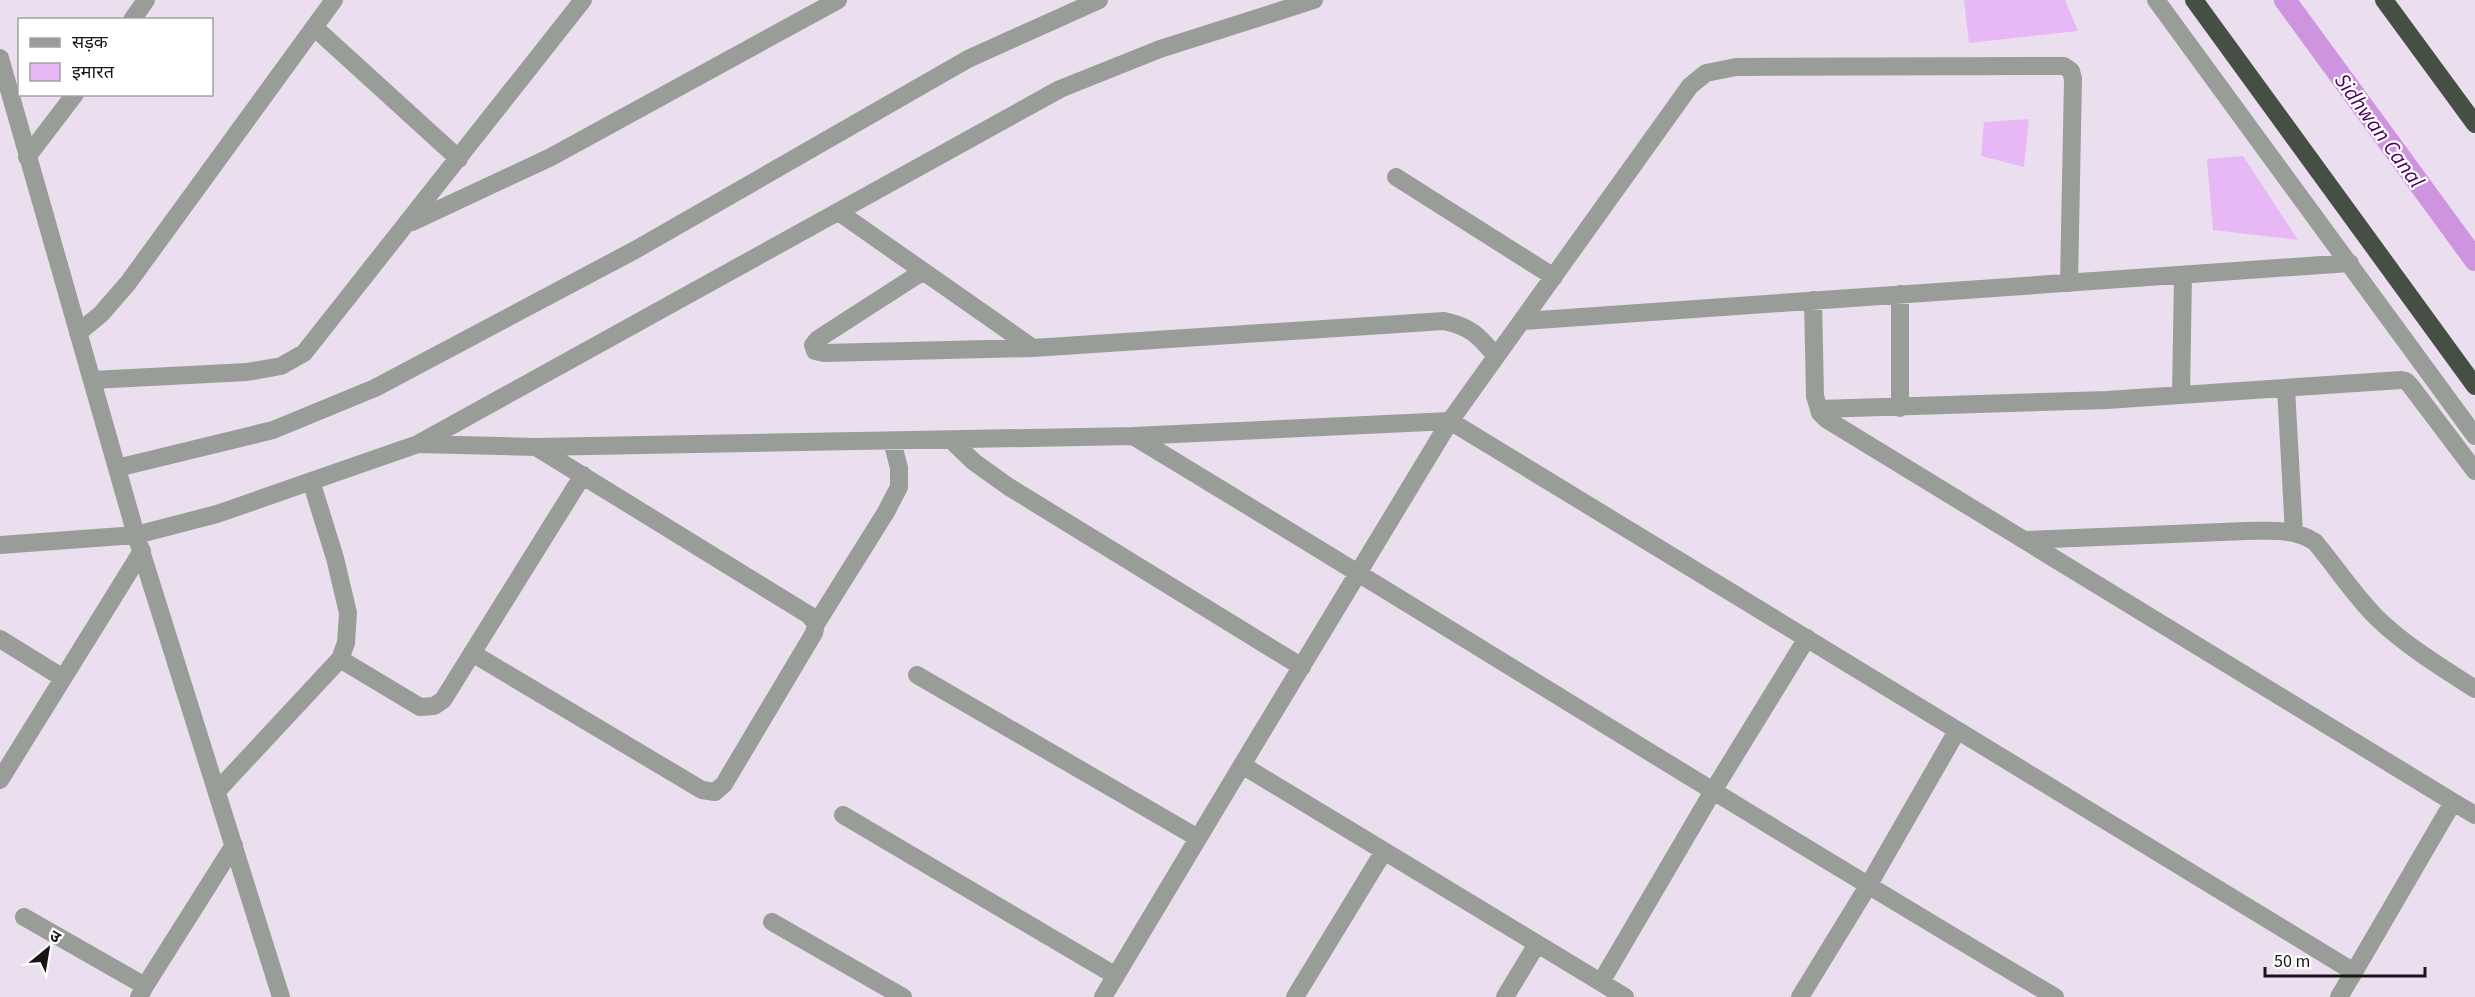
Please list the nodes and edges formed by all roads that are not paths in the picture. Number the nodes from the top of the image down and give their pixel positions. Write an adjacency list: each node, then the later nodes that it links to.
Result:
1 (146, 0): 10 (street)
2 (334, 0): 11 (street)
3 (583, 0): 18 (street)
4 (838, 0): 21 (street)
5 (1099, 0): 48 (street)
6 (1314, 0): 20 (street)
7 (2156, 0): 22 (street)
8 (2194, 0): 34 (highway)
9 (2384, 0): 15 (highway)
10 (133, 18)
11 (314, 27): 18 (street); 30 (street)
12 (0, 58): 16 (street)
13 (73, 96): 17 (street)
14 (0, 116): 16 (street)
15 (2475, 124)
16 (18, 125): 17 (street)
17 (27, 157): 30 (street)
18 (459, 159): 21 (street)
19 (1396, 177): 25 (street)
20 (840, 213): 23 (street); 44 (street)
21 (408, 224): 33 (street)
22 (2350, 263): 24 (street); 41 (street)
23 (922, 272): 31 (street); 31 (street)
24 (2184, 275): 26 (street); 36 (street)
25 (1554, 277): 26 (street); 29 (street)
26 (2069, 283): 27 (street)
27 (1900, 294): 28 (street); 37 (street)
28 (1813, 300): 29 (street); 38 (street)
29 (1523, 321): 32 (street)
30 (78, 333): 33 (street)
31 (1033, 348): 32 (street)
32 (1495, 355): 39 (street)
33 (92, 380): 48 (street)
34 (2475, 386)
35 (2286, 388): 36 (street); 46 (street); 50 (street)
36 (2181, 395): 37 (street)
37 (1900, 408): 38 (street)
38 (1818, 409): 51 (street)
39 (1450, 421): 40 (street); 54 (street); 56 (street)
40 (1133, 436): 42 (street); 54 (street)
41 (2475, 436)
42 (951, 440): 43 (street); 60 (street)
43 (892, 441): 45 (street); 55 (street)
44 (418, 444): 45 (street); 49 (street)
45 (537, 447): 47 (street)
46 (2475, 471)
47 (583, 475): 55 (street); 58 (street)
48 (120, 476): 52 (street)
49 (311, 481): 52 (street); 59 (street)
50 (2294, 533): 51 (street); 63 (street)
51 (2025, 540): 69 (street)
52 (139, 543): 53 (street); 62 (street); 67 (street)
53 (0, 545)
54 (1359, 572): 60 (street); 68 (street)
55 (816, 624): 58 (street)
56 (1807, 638): 64 (street); 68 (street)
57 (0, 639): 62 (street)
58 (472, 653): 59 (street)
59 (340, 659): 67 (street)
60 (1302, 667): 65 (street)
61 (918, 675): 72 (street)
62 (63, 678): 66 (street)
63 (2475, 689)
64 (1957, 731): 75 (street); 79 (street)
65 (1242, 765): 72 (street); 74 (street)
66 (0, 780)
67 (217, 791): 73 (street)
68 (1713, 791): 75 (street); 81 (street)
69 (2453, 802): 71 (street); 79 (street)
70 (843, 815): 80 (street)
71 (2475, 815)
72 (1198, 838): 80 (street)
73 (234, 845): 82 (street); 83 (street)
74 (1384, 851): 78 (street); 86 (street)
75 (1868, 886): 89 (street); 90 (street)
76 (24, 917): 82 (street)
77 (772, 922): 84 (street)
78 (1537, 944): 81 (street); 87 (street)
79 (2354, 972): 91 (street)
80 (1116, 976): 85 (street)
81 (1601, 982): 88 (street)
82 (142, 991)
83 (281, 997)
84 (903, 997)
85 (1103, 997)
86 (1295, 997)
87 (1505, 997)
88 (1625, 997)
89 (1800, 997)
90 (2055, 997)
91 (2339, 997)

